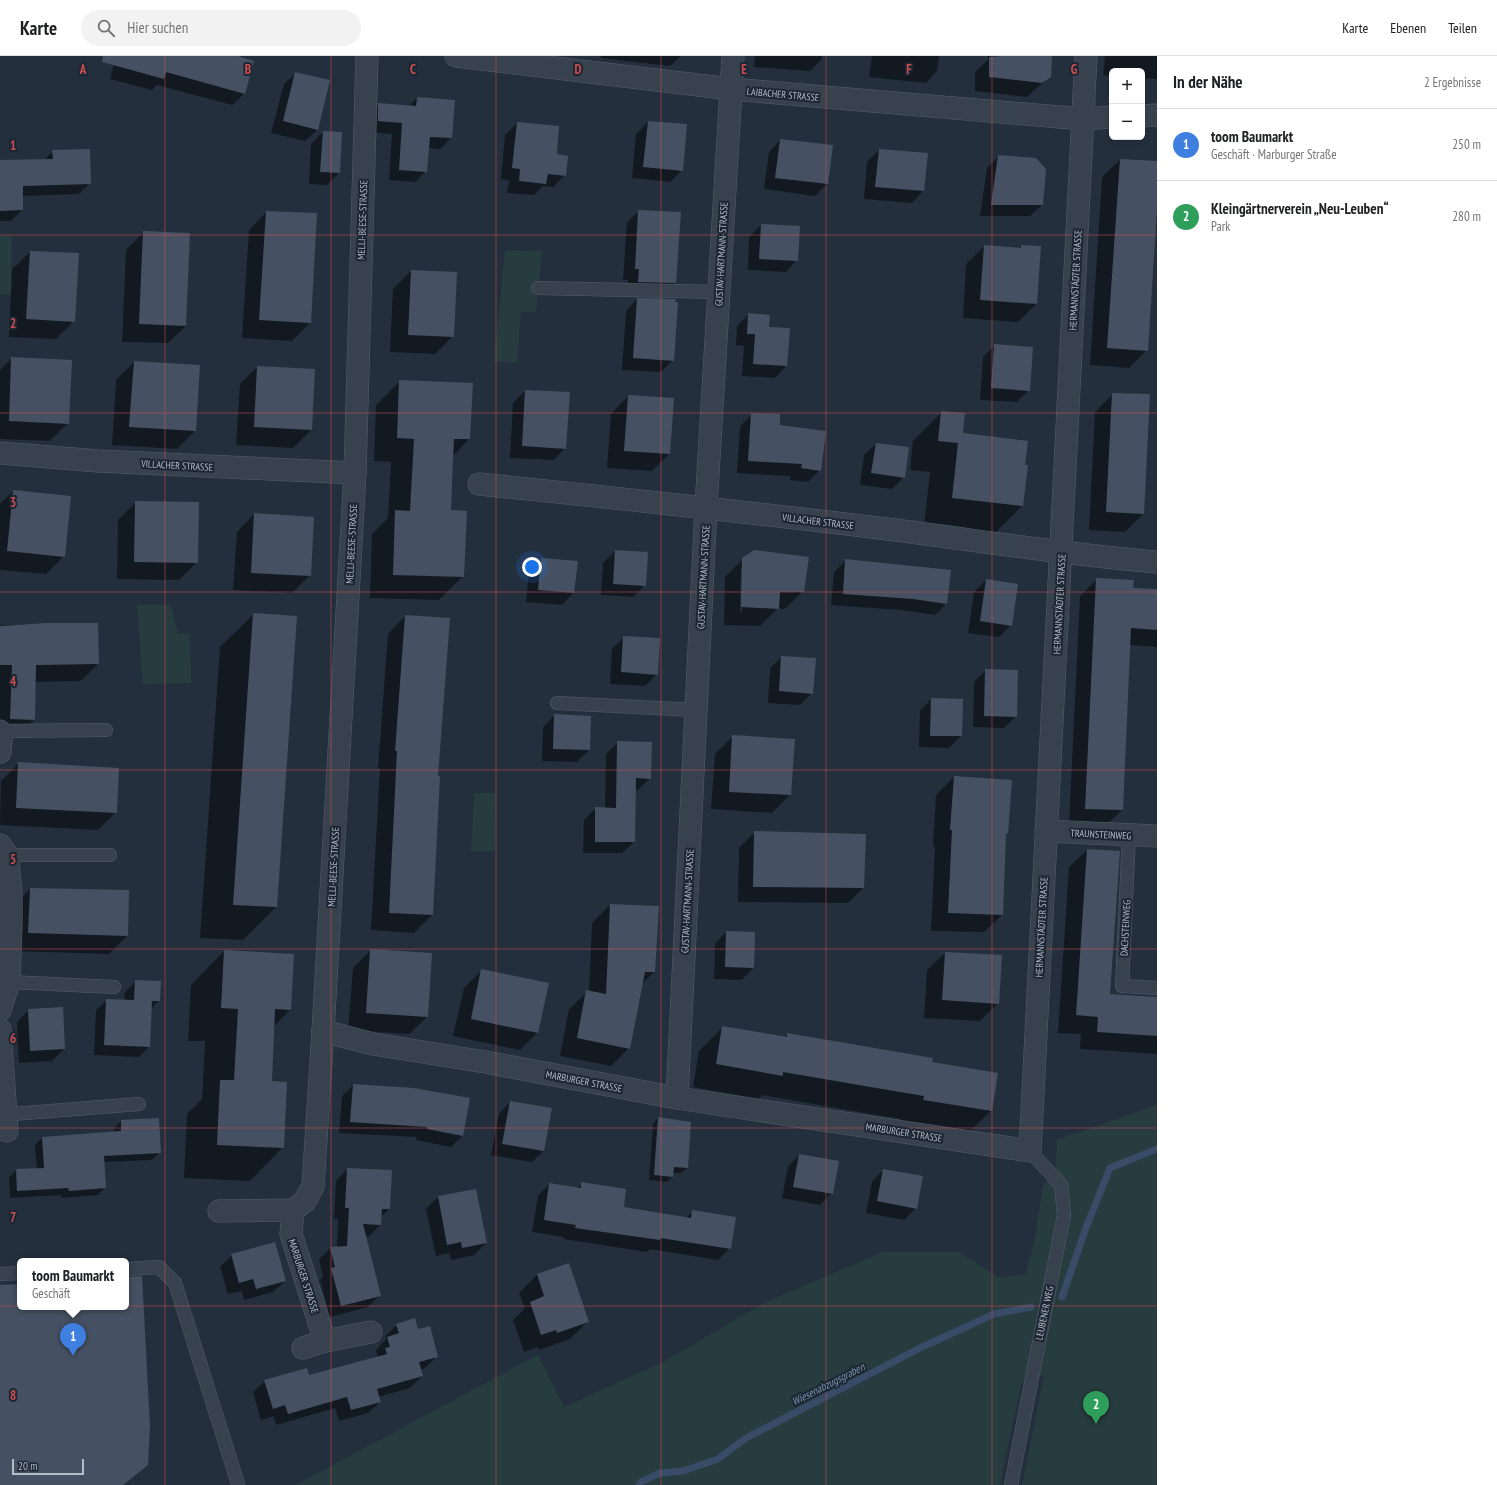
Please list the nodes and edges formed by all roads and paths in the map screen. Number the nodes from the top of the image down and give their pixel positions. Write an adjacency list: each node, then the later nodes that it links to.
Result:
1 (367, 56): 13 (street, MELLI-BEESE-STRASSE)
2 (456, 56): 5 (street, LAIBACHER STRASSE)
3 (733, 56): 5 (street, GUSTAV-HARTMANN-STRASSE)
4 (1086, 56): 9 (street, HERMANNSTÄDTER STRASSE)
5 (731, 89): 9 (street, LAIBACHER STRASSE); 11 (street, GUSTAV-HARTMANN-STRASSE)
6 (1157, 115): 7 (street)
7 (1145, 116)
8 (1109, 117): 9 (street, LAIBACHER STRASSE)
9 (1083, 119): 16 (street, HERMANNSTÄDTER STRASSE)
10 (538, 288): 11 (lane)
11 (719, 292): 15 (street, GUSTAV-HARTMANN-STRASSE)
12 (0, 453): 13 (street, VILLACHER STRASSE)
13 (355, 473): 33 (street, MELLI-BEESE-STRASSE)
14 (479, 484): 15 (street, VILLACHER STRASSE)
15 (706, 507): 16 (street, VILLACHER STRASSE); 19 (street, GUSTAV-HARTMANN-STRASSE)
16 (1062, 553): 17 (street, VILLACHER STRASSE); 23 (street, HERMANNSTÄDTER STRASSE)
17 (1157, 562)
18 (557, 703): 19 (lane)
19 (696, 710): 34 (street, GUSTAV-HARTMANN-STRASSE)
20 (106, 730): 21 (lane)
21 (0, 731): 22 (street)
22 (0, 752)
23 (1046, 832): 24 (street, TRAUNSTEINWEG); 37 (street, HERMANNSTÄDTER STRASSE)
24 (1129, 835): 25 (street, TRAUNSTEINWEG); 30 (lane, DACHSTEINWEG)
25 (1157, 836)
26 (4, 850): 27 (lane); 28 (street)
27 (110, 855)
28 (6, 892): 31 (street)
29 (114, 987): 31 (lane)
30 (1157, 988)
31 (3, 996)
32 (0, 1030): 36 (street)
33 (323, 1031): 34 (street, MARBURGER STRASSE); 38 (street)
34 (677, 1098): 37 (street, MARBURGER STRASSE)
35 (138, 1104): 36 (lane)
36 (5, 1120)
37 (1030, 1151): 47 (lane, LEUBENER WEG)
38 (293, 1210): 39 (street); 44 (street, MARBURGER STRASSE)
39 (219, 1211)
40 (129, 1268): 46 (lane)
41 (17, 1273): 42 (lane)
42 (0, 1274)
43 (371, 1332): 44 (street)
44 (325, 1341): 45 (street)
45 (303, 1348)
46 (238, 1484)
47 (1011, 1485)

